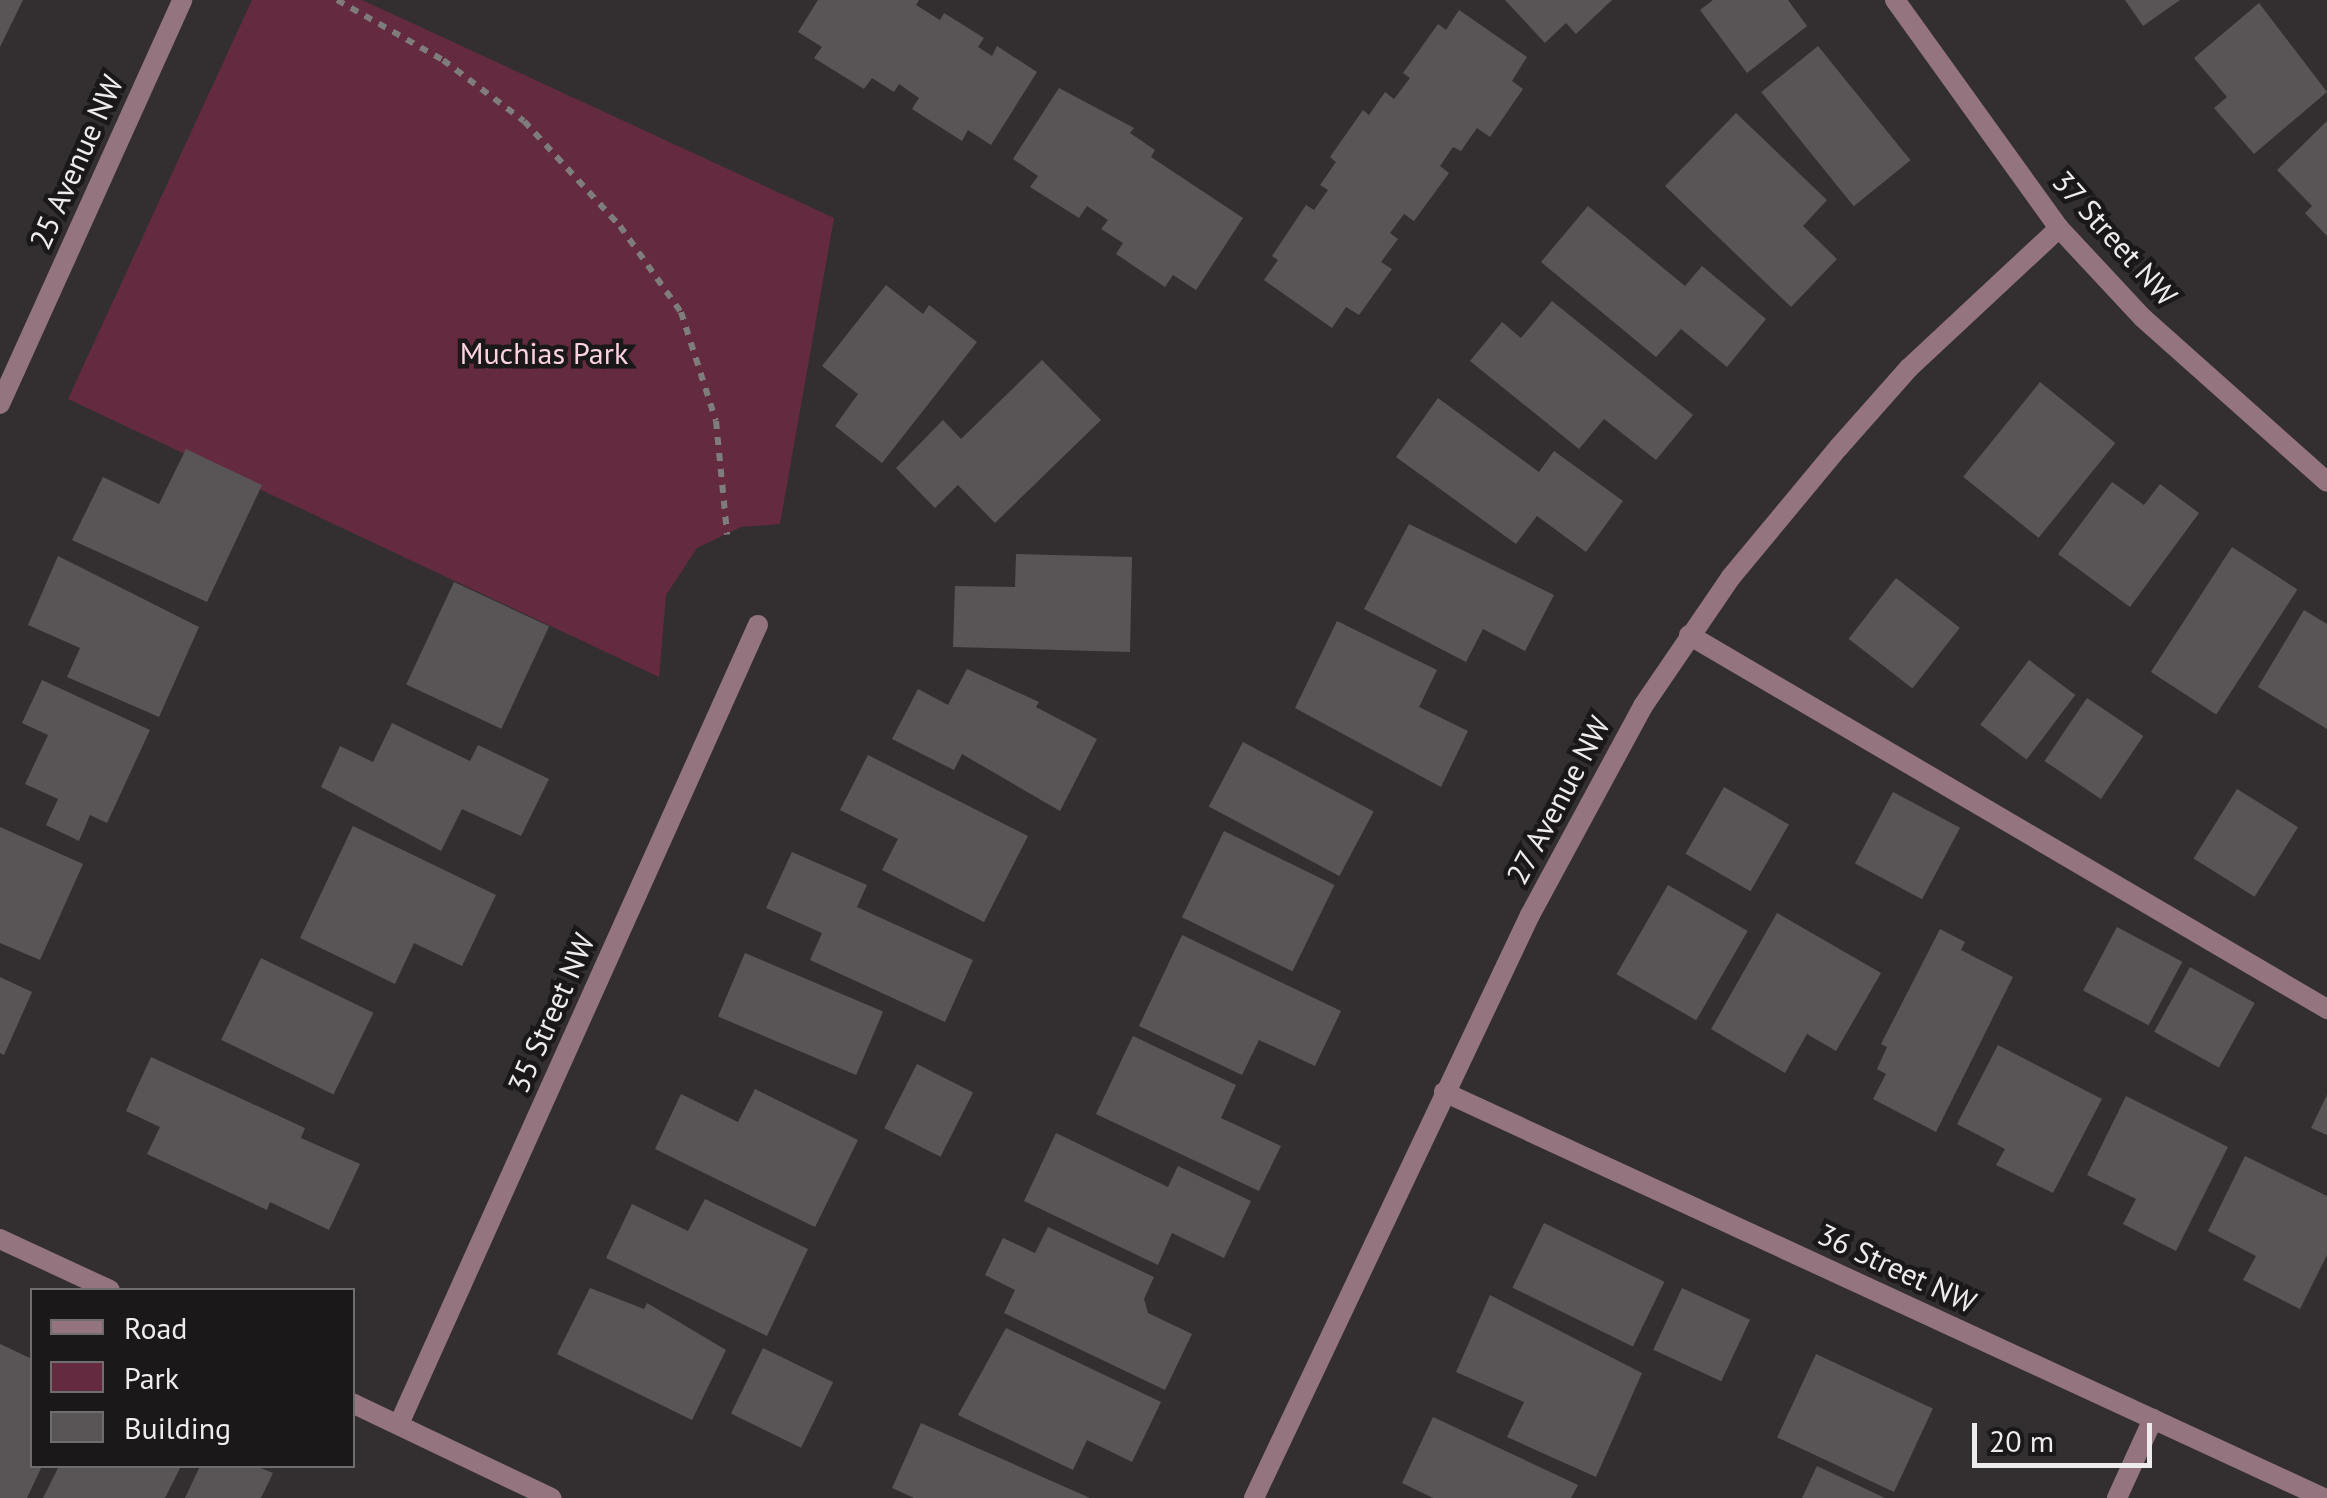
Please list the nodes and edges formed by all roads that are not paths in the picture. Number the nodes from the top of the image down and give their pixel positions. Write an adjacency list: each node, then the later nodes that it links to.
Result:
1 (182, 0): 4 (street, 25 Avenue NW)
2 (1895, 0): 3 (street, 37 Street NW)
3 (2059, 228): 5 (street, 37 Street NW); 7 (street, 27 Avenue NW)
4 (0, 404)
5 (2327, 482)
6 (758, 626): 14 (street, 35 Street NW)
7 (1689, 635): 8 (street); 9 (street, 27 Avenue NW)
8 (2327, 1009)
9 (1444, 1092): 13 (street, 36 Street NW); 16 (street, 27 Avenue NW)
10 (0, 1240): 11 (street)
11 (106, 1288)
12 (355, 1404): 14 (street)
13 (2154, 1419): 17 (street); 18 (street, 36 Street NW)
14 (399, 1424): 15 (street)
15 (551, 1498)
16 (1254, 1498)
17 (2117, 1498)
18 (2324, 1498)

